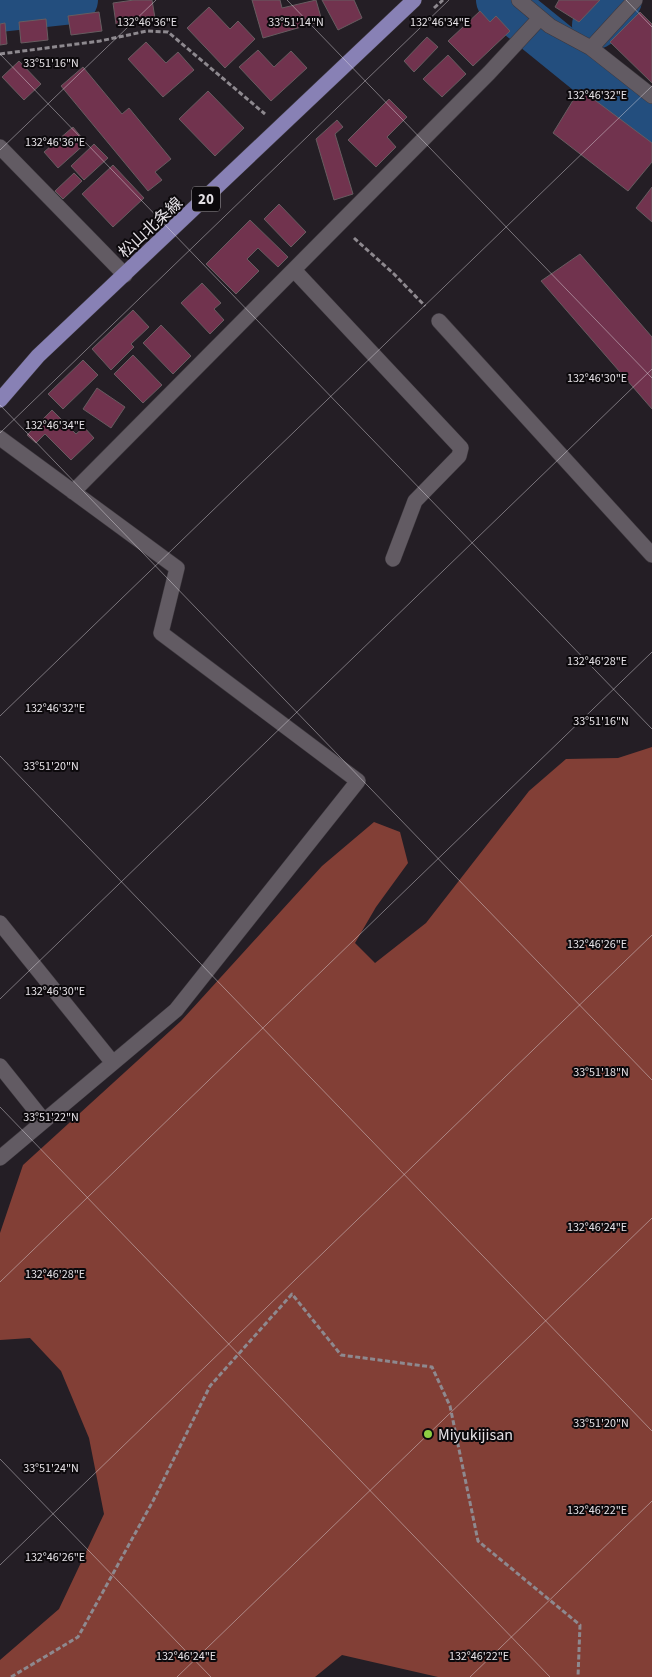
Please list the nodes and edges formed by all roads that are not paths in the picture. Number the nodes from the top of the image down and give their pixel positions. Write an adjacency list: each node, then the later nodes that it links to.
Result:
1 (414, 0): 9 (main road, 松山北条線 / 20)
2 (518, 0): 4 (street)
3 (635, 0): 5 (street)
4 (539, 18): 5 (street); 8 (street)
5 (591, 48): 6 (street)
6 (652, 96)
7 (0, 146): 9 (street)
8 (294, 270): 13 (street); 15 (street)
9 (125, 275): 11 (main road, 松山北条線 / 20)
10 (439, 321): 14 (street)
11 (0, 400)
12 (0, 438): 13 (street)
13 (73, 492): 17 (street)
14 (652, 555)
15 (393, 559)
16 (0, 923): 17 (street)
17 (113, 1062): 19 (street)
18 (0, 1066): 19 (street)
19 (44, 1120): 20 (street)
20 (0, 1158)

